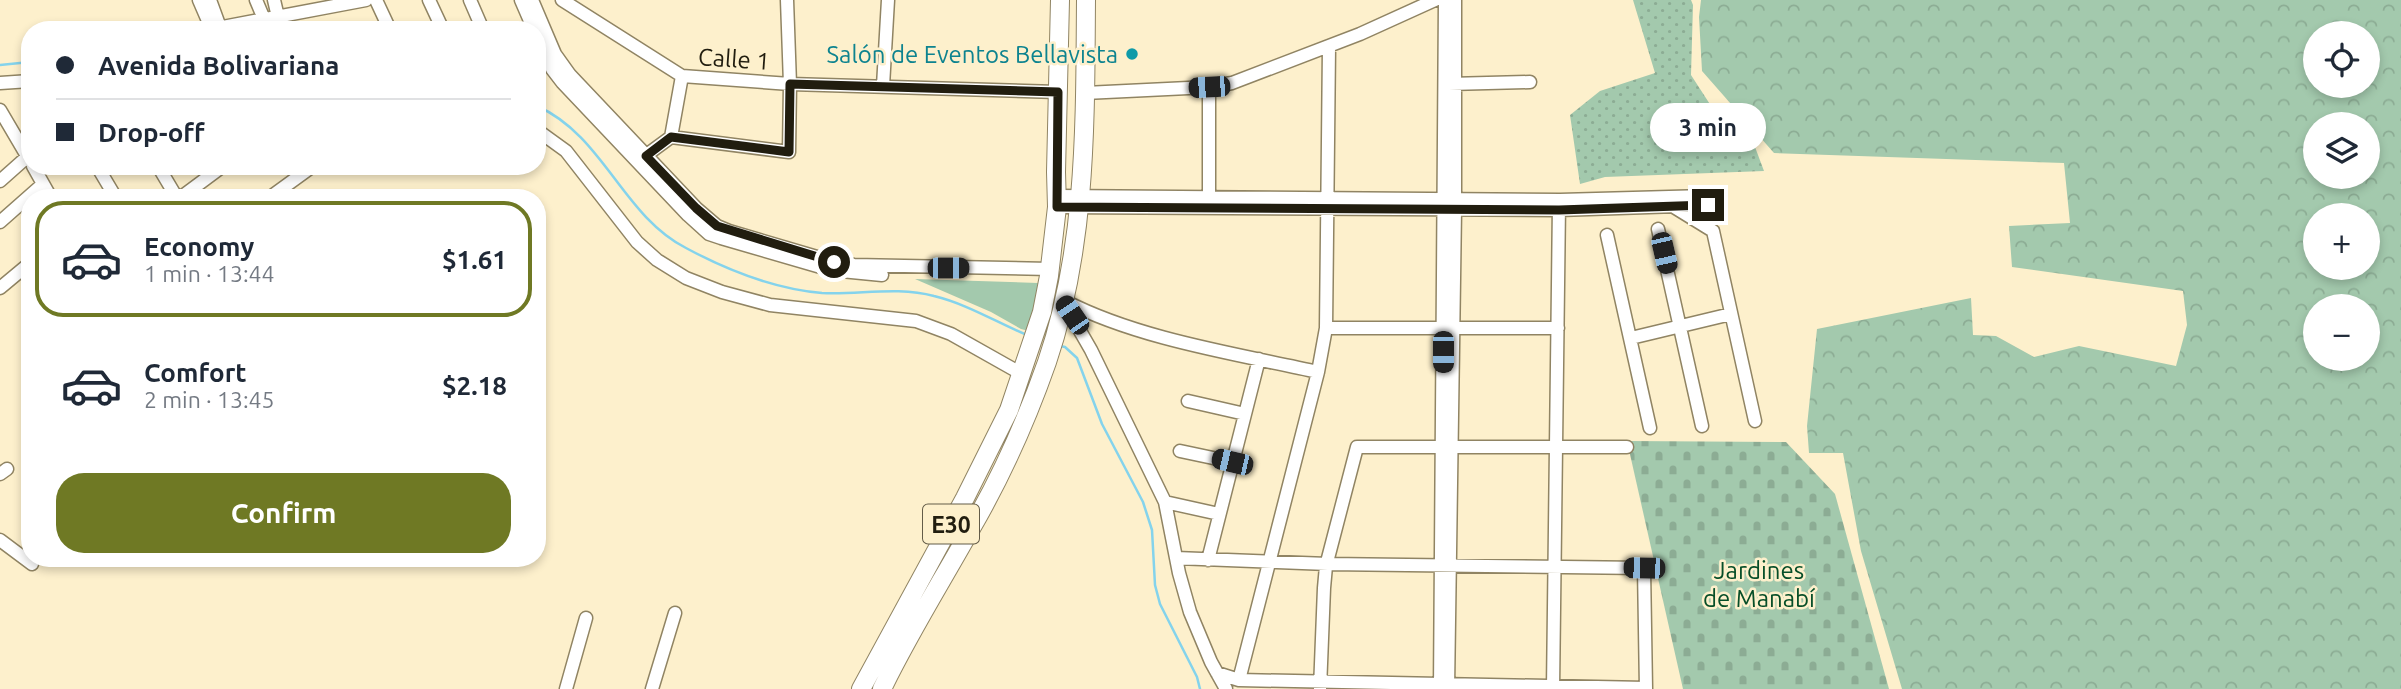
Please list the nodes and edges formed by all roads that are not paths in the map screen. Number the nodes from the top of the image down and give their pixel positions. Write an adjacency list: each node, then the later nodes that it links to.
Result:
1 (199, 0): 22 (street)
2 (210, 0): 23 (street)
3 (256, 0): 21 (street)
4 (275, 0): 20 (street)
5 (366, 0): 19 (street)
6 (376, 0): 25 (street)
7 (429, 0): 26 (street)
8 (470, 0): 27 (street)
9 (521, 0): 28 (street)
10 (532, 0): 29 (street)
11 (562, 0): 33 (street, Calle 1)
12 (787, 0): 37 (street)
13 (888, 0): 39 (street)
14 (1060, 0): 41 (highway, E30)
15 (1086, 0): 42 (highway, E30)
16 (1435, 0): 31 (street)
17 (1445, 0): 38 (street)
18 (1455, 0): 38 (street)
19 (320, 4): 20 (street)
20 (278, 17): 21 (street)
21 (264, 19): 24 (street)
22 (211, 21)
23 (214, 21)
24 (254, 21)
25 (386, 21)
26 (439, 21)
27 (479, 21)
28 (530, 21)
29 (541, 21)
30 (546, 33): 47 (street)
31 (1329, 47): 40 (street); 62 (street)
32 (546, 59): 47 (street)
33 (682, 76): 37 (street, Calle 1); 45 (street)
34 (21, 82): 36 (street)
35 (1531, 82): 38 (street)
36 (0, 83)
37 (790, 84): 39 (street, Calle 1); 45 (street)
38 (1450, 84): 63 (street)
39 (883, 86): 41 (street, Calle 1)
40 (1209, 87): 42 (street); 61 (street)
41 (1058, 92): 58 (highway, E30)
42 (1085, 93): 59 (highway, E30)
43 (1, 115): 46 (street)
44 (546, 137): 83 (street)
45 (671, 137): 47 (street)
46 (21, 147)
47 (641, 159): 70 (street)
48 (21, 167): 52 (street)
49 (38, 175): 53 (street)
50 (211, 175): 56 (street)
51 (301, 175): 57 (street)
52 (0, 181)
53 (43, 184): 54 (street); 55 (street)
54 (37, 189)
55 (46, 189)
56 (191, 189)
57 (281, 189)
58 (1057, 201): 59 (street); 70 (highway, E30)
59 (1080, 202): 61 (street); 72 (highway, E30)
60 (21, 203): 66 (street)
61 (1210, 204): 62 (street)
62 (1329, 204): 63 (street); 75 (street)
63 (1450, 204): 64 (street); 77 (street)
64 (1560, 205): 65 (street); 65 (street); 76 (street)
65 (1674, 207): 73 (street)
66 (0, 222)
67 (1658, 229): 74 (street)
68 (1606, 235): 80 (street)
69 (21, 270): 71 (street)
70 (1049, 273): 83 (highway, E30)
71 (0, 288)
72 (1064, 302): 78 (highway, E30); 79 (street); 81 (street)
73 (1731, 314): 74 (street); 86 (street)
74 (1680, 327): 80 (street); 87 (street)
75 (1326, 328): 77 (street); 82 (street)
76 (1558, 328): 77 (street); 90 (street)
77 (1448, 329): 89 (street)
78 (1055, 335): 79 (street); 105 (highway, E30)
79 (1084, 335): 94 (street)
80 (1630, 338): 88 (street)
81 (1259, 359): 82 (street); 85 (street)
82 (1318, 372): 100 (street)
83 (1022, 374): 104 (highway, E30)
84 (1188, 401): 85 (street)
85 (1245, 414): 93 (street)
86 (1755, 421)
87 (1702, 426)
88 (1650, 428)
89 (1446, 447): 90 (street); 101 (street); 102 (street)
90 (1555, 447): 91 (street); 103 (street)
91 (1627, 447)
92 (1180, 451): 93 (street)
93 (1232, 462): 95 (street)
94 (1165, 502): 95 (street); 98 (street)
95 (1219, 514): 99 (street)
96 (0, 540): 97 (street)
97 (21, 556)
98 (1176, 558): 99 (street); 108 (street)
99 (1208, 560): 100 (street)
100 (1268, 562): 101 (street); 109 (street)
101 (1328, 564): 102 (street); 110 (street)
102 (1444, 566): 103 (street); 111 (street)
103 (1553, 567): 112 (street); 113 (street)
104 (908, 601): 105 (highway); 116 (highway, E30)
105 (924, 611): 117 (highway, E30)
106 (675, 613): 115 (street)
107 (586, 618): 114 (street)
108 (1217, 673): 109 (street); 118 (street)
109 (1239, 680): 110 (street)
110 (1320, 685): 111 (street)
111 (1444, 686): 112 (street)
112 (1553, 687): 113 (street)
113 (1646, 688)
114 (566, 689)
115 (652, 689)
116 (861, 689)
117 (882, 689)
118 (1226, 689)

